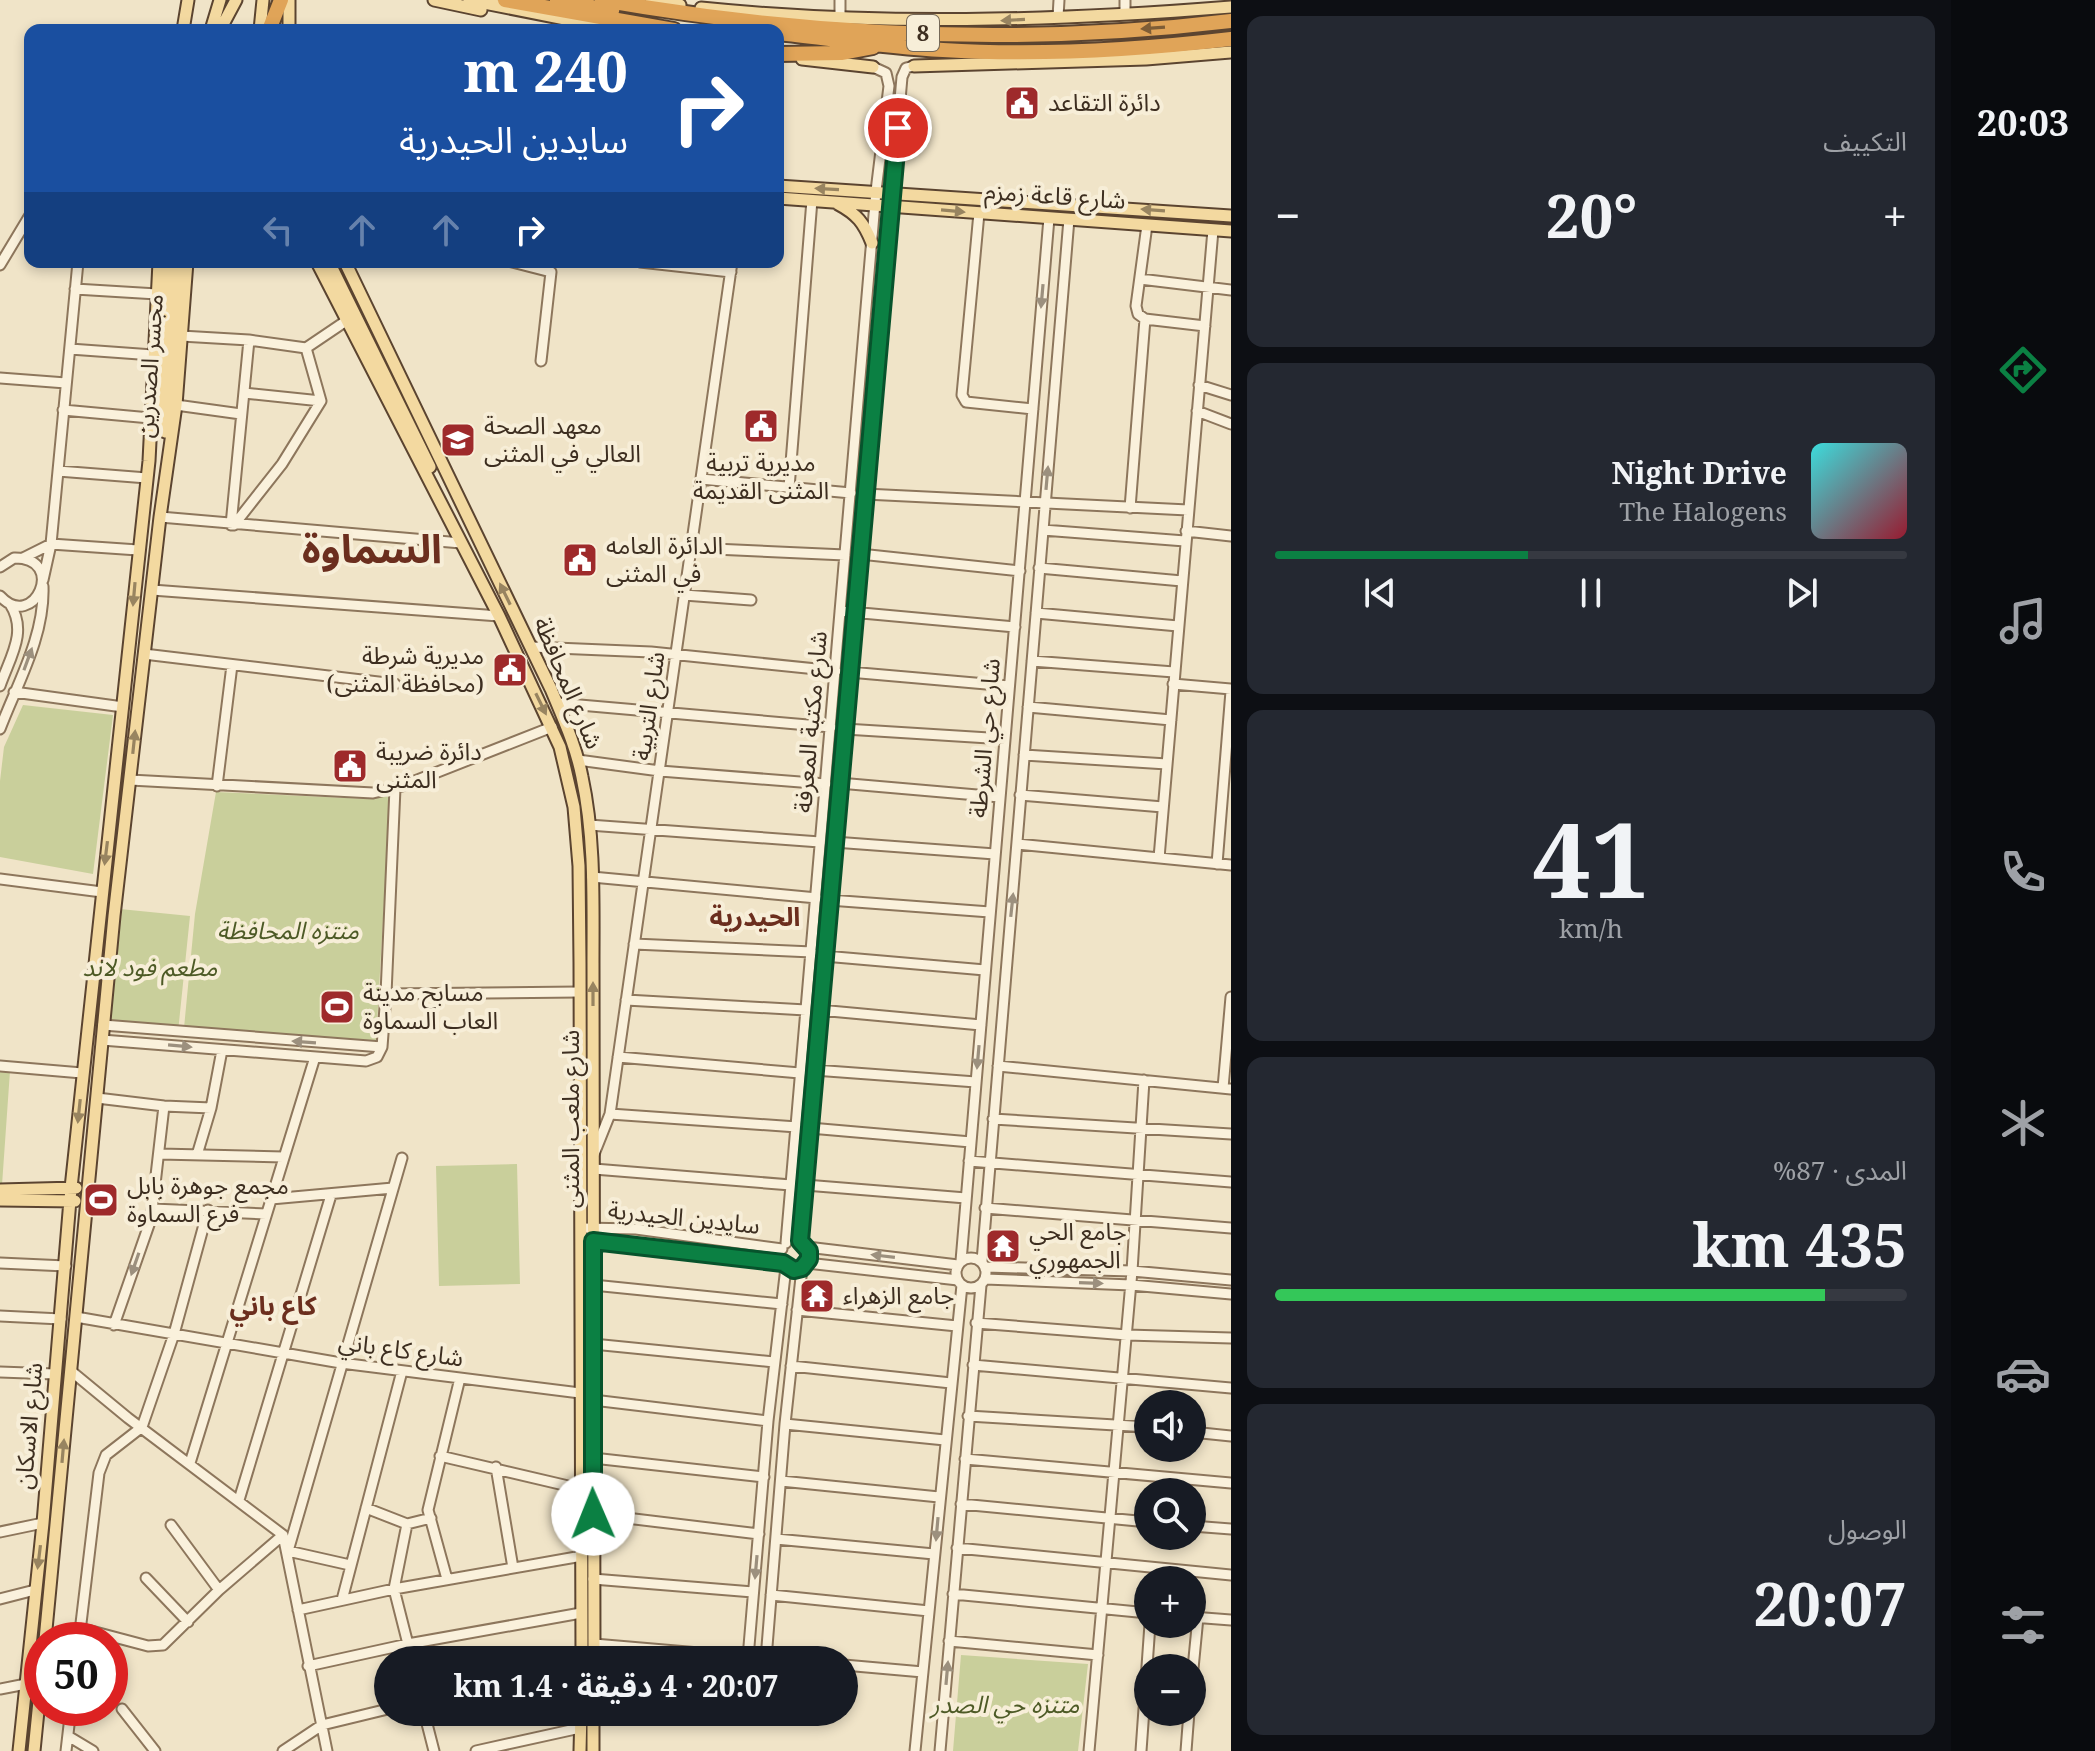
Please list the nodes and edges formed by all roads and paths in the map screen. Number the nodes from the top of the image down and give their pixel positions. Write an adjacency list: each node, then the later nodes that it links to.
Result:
1 (188, 0): 23 (main road)
2 (220, 0): 24 (main road)
3 (236, 0): 25 (main road)
4 (263, 0): 26 (main road)
5 (271, 0): 27 (main road)
6 (281, 0): 28 (highway)
7 (291, 0): 29 (main road)
8 (434, 0): 30 (main road)
9 (469, 0): 31 (main road)
10 (505, 0): 32 (highway)
11 (557, 0): 17 (highway, 8)
12 (651, 0): 20 (main road)
13 (840, 0): 20 (street)
14 (1059, 0): 21 (street)
15 (1125, 0): 19 (street)
16 (1208, 4): 18 (main road); 19 (main road)
17 (610, 5): 33 (highway, 8); 34 (highway, 8)
18 (1231, 7)
19 (1125, 14): 21 (main road)
20 (840, 16): 37 (main road)
21 (1058, 17): 37 (main road, one-way to 37)
22 (1231, 21): 37 (highway, 8, one-way to 37)
23 (184, 24)
24 (213, 24)
25 (223, 24)
26 (261, 24)
27 (269, 24)
28 (271, 24)
29 (288, 24)
30 (550, 24)
31 (587, 24)
32 (640, 24)
33 (720, 24)
34 (781, 24)
35 (784, 24): 37 (highway, 8)
36 (784, 33): 37 (highway, 8)
37 (888, 38): 39 (highway); 40 (highway, 8); 42 (highway)
38 (1231, 39): 40 (highway, 8)
39 (784, 42)
40 (1146, 52): 41 (main road); 44 (main road)
41 (1231, 52)
42 (784, 55)
43 (784, 56): 45 (main road)
44 (914, 66): 47 (street, شارع مكتبة المعرفة)
45 (873, 67): 46 (street, شارع مكتبة المعرفة)
46 (884, 126): 47 (street); 49 (street, شارع مكتبة المعرفة)
47 (898, 128): 50 (street, شارع مكتبة المعرفة)
48 (784, 186): 49 (main road, شارع قاعة زمزم, one-way to 48)
49 (876, 191): 50 (main road, شارع قاعة زمزم); 55 (street, شارع مكتبة المعرفة)
50 (891, 192): 53 (main road, شارع قاعة زمزم); 56 (street, شارع مكتبة المعرفة)
51 (784, 198): 52 (main road, شارع قاعة زمزم)
52 (812, 200): 54 (main road, شارع قاعة زمزم); 110 (street)
53 (1015, 201): 58 (main road); 59 (main road, شارع قاعة زمزم, one-way to 53)
54 (834, 202): 55 (main road, شارع قاعة زمزم); 66 (main road)
55 (876, 205): 56 (main road, شارع قاعة زمزم); 66 (street, شارع مكتبة المعرفة)
56 (890, 206): 57 (main road, شارع قاعة زمزم, one-way to 57); 113 (street, شارع مكتبة المعرفة)
57 (979, 213): 58 (main road, شارع قاعة زمزم); 100 (street)
58 (1013, 215): 60 (main road, شارع قاعة زمزم)
59 (1231, 216)
60 (1049, 218): 61 (main road, شارع قاعة زمزم); 100 (street, شارع حي الشرطة, one-way to 100)
61 (1069, 219): 63 (main road, شارع قاعة زمزم); 115 (street, شارع حي الشرطة, one-way to 61)
62 (24, 225): 67 (street)
63 (1147, 225): 64 (main road, شارع قاعة زمزم); 79 (street)
64 (1213, 230): 65 (main road, شارع قاعة زمزم); 80 (street)
65 (1231, 231)
66 (872, 243): 112 (street, شارع مكتبة المعرفة)
67 (0, 265)
68 (77, 268): 81 (street)
69 (159, 268): 83 (main road)
70 (170, 268): 99 (main road, مجسر الصدرين)
71 (179, 268): 99 (main road, مجسر الصدرين)
72 (187, 268): 87 (main road)
73 (320, 268): 85 (main road)
74 (332, 268): 111 (main road)
75 (340, 268): 111 (main road)
76 (348, 268): 120 (main road)
77 (535, 268): 92 (street)
78 (732, 268): 109 (street, شارع التربية)
79 (1140, 279): 80 (street); 84 (street)
80 (1208, 288): 82 (street); 86 (street)
81 (75, 289): 83 (street); 90 (street)
82 (1231, 290)
83 (157, 294): 91 (main road)
84 (1145, 319): 86 (street); 116 (street)
85 (346, 321): 89 (street); 124 (main road)
86 (1205, 326): 95 (street)
87 (181, 336): 88 (street); 99 (main road)
88 (249, 340): 89 (street); 96 (street)
89 (306, 348): 98 (street)
90 (70, 349): 91 (street); 94 (street)
91 (153, 355): 104 (main road)
92 (541, 361)
93 (0, 378): 94 (street)
94 (66, 383): 101 (street)
95 (1199, 385): 97 (street); 102 (street)
96 (244, 393): 98 (street); 103 (street)
97 (1231, 395)
98 (321, 401): 119 (street)
99 (167, 407): 103 (street); 106 (main road, مجسر الصدرين); 118 (main road, مجسر الصدرين)
100 (1033, 409): 114 (street, شارع حي الشرطة)
101 (63, 410): 104 (street); 107 (street)
102 (1197, 411): 105 (street); 117 (street)
103 (241, 414): 119 (street)
104 (150, 418): 106 (main road)
105 (1231, 424)
106 (149, 461): 108 (main road)
107 (58, 471): 108 (street); 125 (street)
108 (147, 478): 127 (main road)
109 (701, 479): 110 (street); 126 (street, شارع التربية)
110 (789, 488): 112 (street)
111 (446, 490): 120 (main road); 124 (main road)
112 (851, 493): 129 (street, شارع مكتبة المعرفة)
113 (865, 494): 114 (street); 128 (street, شارع مكتبة المعرفة)
114 (1025, 503): 115 (street); 133 (street, شارع حي الشرطة)
115 (1045, 505): 116 (street); 121 (street, شارع حي الشرطة)
116 (1130, 508): 117 (street)
117 (1188, 510): 122 (street)
118 (160, 517): 119 (street); 136 (main road, مجسر الصدرين)
119 (232, 525): 124 (street)
120 (472, 525): 147 (main road, شارع المحافظة, one-way to 120)
121 (1043, 530): 122 (street); 132 (street, شارع حي الشرطة)
122 (1185, 536): 123 (street); 134 (street)
123 (1231, 536)
124 (458, 539): 144 (main road, شارع المحافظة)
125 (51, 544): 127 (street); 130 (street); 135 (street)
126 (692, 548): 129 (street); 137 (street, شارع التربية)
127 (138, 550): 162 (main road, one-way to 162)
128 (860, 554): 133 (street); 142 (street, شارع مكتبة المعرفة)
129 (845, 555): 141 (street, شارع مكتبة المعرفة)
130 (23, 558): 131 (street); 135 (street)
131 (0, 567)
132 (1039, 568): 134 (street); 143 (street, شارع حي الشرطة)
133 (1020, 571): 146 (street, شارع حي الشرطة)
134 (1182, 581): 145 (street)
135 (43, 583): 140 (street); 160 (street, one-way to 135)
136 (152, 590): 144 (street); 148 (main road, مجسر الصدرين)
137 (684, 595): 139 (street); 149 (street, شارع التربية)
138 (0, 596): 140 (street)
139 (751, 600)
140 (10, 604): 157 (street)
141 (840, 611): 142 (street); 152 (street, شارع مكتبة المعرفة)
142 (854, 613): 146 (street); 153 (street, شارع مكتبة المعرفة)
143 (1036, 613): 145 (street); 150 (street, شارع حي الشرطة)
144 (499, 616): 166 (main road, شارع المحافظة, one-way to 166)
145 (1178, 626): 154 (street)
146 (1015, 627): 158 (street, شارع حي الشرطة)
147 (532, 647): 149 (street); 161 (main road, شارع المحافظة)
148 (144, 654): 151 (street); 176 (main road, مجسر الصدرين, one-way to 148)
149 (676, 655): 152 (street); 164 (street, شارع التربية)
150 (1032, 661): 154 (street); 163 (street, شارع حي الشرطة)
151 (232, 665): 155 (street); 181 (street)
152 (836, 671): 167 (street, شارع مكتبة المعرفة)
153 (849, 672): 158 (street); 169 (street, شارع مكتبة المعرفة)
154 (1174, 672): 156 (street)
155 (395, 684)
156 (1173, 684): 159 (street); 165 (street)
157 (0, 686)
158 (1009, 686): 170 (street, شارع حي الشرطة)
159 (1231, 690): 171 (street)
160 (14, 692): 162 (street); 168 (street)
161 (557, 703): 164 (street); 173 (main road, شارع المحافظة)
162 (123, 707): 199 (main road, one-way to 199)
163 (1028, 707): 165 (street); 172 (street, شارع حي الشرطة)
164 (667, 714): 167 (street); 175 (street, شارع التربية)
165 (1171, 720): 174 (street)
166 (552, 727): 182 (street); 208 (main road, شارع المحافظة)
167 (831, 727): 180 (street, شارع مكتبة المعرفة)
168 (0, 729)
169 (845, 729): 170 (street); 179 (street, شارع مكتبة المعرفة)
170 (1005, 739): 177 (street, شارع حي الشرطة)
171 (1229, 746): 185 (street)
172 (1024, 755): 174 (street); 178 (street, شارع حي الشرطة)
173 (578, 760): 175 (street); 187 (main road, شارع المحافظة)
174 (1167, 764): 186 (street)
175 (660, 771): 180 (street); 188 (street, شارع التربية)
176 (130, 780): 181 (street); 217 (main road, شارع الاسكان)
177 (1002, 780): 178 (street); 184 (street, شارع حي الشرطة)
178 (1021, 781): 183 (street, شارع حي الشرطة)
179 (839, 783): 184 (street); 190 (street, شارع مكتبة المعرفة)
180 (826, 784): 189 (street, شارع مكتبة المعرفة)
181 (217, 786): 182 (street)
182 (395, 788): 212 (street)
183 (1020, 795): 186 (street); 191 (street, شارع حي الشرطة)
184 (1000, 797): 192 (street, شارع حي الشرطة)
185 (1226, 804): 194 (street)
186 (1163, 807): 193 (street)
187 (589, 825): 188 (street); 196 (main road, شارع المحافظة)
188 (651, 829): 189 (street); 198 (street, شارع التربية)
189 (820, 842): 200 (street, شارع مكتبة المعرفة)
190 (834, 842): 192 (street); 201 (street, شارع مكتبة المعرفة)
191 (1017, 844): 193 (street); 204 (street, شارع حي الشرطة, one-way to 191)
192 (995, 854): 202 (street, شارع حي الشرطة)
193 (1159, 858): 194 (street)
194 (1217, 864): 195 (street)
195 (1231, 865)
196 (592, 877): 198 (street); 209 (main road, شارع المحافظة)
197 (0, 879): 199 (street)
198 (642, 882): 200 (street); 205 (street, شارع التربية)
199 (102, 892): 227 (main road)
200 (817, 898): 206 (street, شارع مكتبة المعرفة)
201 (829, 900): 202 (street); 207 (street, شارع مكتبة المعرفة)
202 (990, 912): 203 (street, شارع حي الشرطة)
203 (988, 939): 204 (street); 210 (street, شارع حي الشرطة)
204 (1008, 941): 225 (street, شارع حي الشرطة)
205 (634, 944): 206 (street); 214 (street, شارع التربية)
206 (812, 952): 215 (street, شارع مكتبة المعرفة)
207 (824, 956): 210 (street); 216 (street, شارع مكتبة المعرفة)
208 (580, 963): 209 (main road); 211 (main road, شارع ملعب المثنى)
209 (593, 963): 244 (main road, شارع ملعب المثنى, one-way to 209)
210 (985, 970): 218 (street, شارع حي الشرطة)
211 (579, 992): 212 (street); 269 (main road, شارع ملعب المثنى)
212 (386, 994): 220 (street)
213 (1231, 997): 231 (street)
214 (626, 1000): 215 (street); 223 (street, شارع التربية)
215 (806, 1010): 228 (street, شارع مكتبة المعرفة)
216 (819, 1010): 218 (street); 226 (street, شارع مكتبة المعرفة)
217 (103, 1025): 219 (main road, شارع الاسكان); 220 (street, one-way to 217)
218 (981, 1025): 230 (street, شارع حي الشرطة, one-way to 230)
219 (102, 1040): 221 (street, one-way to 221); 232 (main road, شارع الاسكان)
220 (382, 1047): 222 (street)
221 (222, 1050): 222 (street); 234 (street)
222 (315, 1057): 246 (street)
223 (618, 1057): 228 (street); 235 (street, شارع التربية)
224 (0, 1066): 227 (street)
225 (998, 1066): 229 (street); 236 (street, شارع حي الشرطة)
226 (814, 1070): 230 (street); 239 (street, شارع مكتبة المعرفة)
227 (82, 1073): 241 (main road, one-way to 241)
228 (800, 1073): 237 (street, شارع مكتبة المعرفة)
229 (1144, 1080): 231 (street); 238 (street)
230 (976, 1082): 242 (street, شارع حي الشرطة)
231 (1227, 1088)
232 (97, 1098): 233 (street); 257 (main road, شارع الاسكان)
233 (164, 1106): 234 (street); 243 (street)
234 (211, 1108): 245 (street)
235 (610, 1114): 237 (street); 244 (street, شارع التربية)
236 (993, 1119): 238 (street); 249 (street, شارع حي الشرطة)
237 (797, 1127): 253 (street, شارع مكتبة المعرفة)
238 (1141, 1127): 240 (street); 251 (street)
239 (810, 1128): 242 (street); 254 (street, شارع مكتبة المعرفة)
240 (1231, 1134)
241 (76, 1140): 257 (main road); 258 (main road)
242 (971, 1142): 248 (street, شارع حي الشرطة)
243 (160, 1154): 245 (street); 264 (street)
244 (594, 1154): 250 (main road, شارع ملعب المثنى)
245 (197, 1155): 246 (street)
246 (283, 1157): 261 (street)
247 (402, 1158): 255 (street)
248 (969, 1161): 249 (street); 260 (street, شارع حي الشرطة)
249 (989, 1162): 251 (street); 263 (street, شارع حي الشرطة)
250 (594, 1169): 253 (street); 269 (main road, شارع ملعب المثنى)
251 (1138, 1176): 252 (street); 267 (street)
252 (1231, 1182)
253 (791, 1185): 272 (street, شارع مكتبة المعرفة)
254 (805, 1185): 260 (street); 271 (street, شارع مكتبة المعرفة)
255 (393, 1188): 259 (street); 301 (street)
256 (0, 1190): 258 (main road)
257 (78, 1191): 258 (main road); 270 (main road, شارع الاسكان); 289 (main road, شارع الاسكان)
258 (44, 1194): 262 (main road); 270 (main road)
259 (331, 1195): 261 (street); 299 (street)
260 (966, 1198): 274 (street, شارع حي الشرطة)
261 (271, 1199): 266 (street)
262 (0, 1200)
263 (985, 1208): 267 (street); 275 (street, شارع حي الشرطة)
264 (153, 1209): 265 (street); 292 (street, one-way to 292)
265 (208, 1210): 266 (street); 294 (street)
266 (266, 1214): 297 (street)
267 (1136, 1221): 268 (street); 279 (street)
268 (1231, 1228)
269 (588, 1234): 272 (street, سايدين الحيدرية); 276 (street, سايدين الحيدرية); 283 (main road, شارع ملعب المثنى); 312 (main road, شارع ملعب المثنى)
270 (69, 1235): 277 (main road, شارع الاسكان)
271 (804, 1244): 272 (street); 274 (street, one-way to 271); 278 (street)
272 (784, 1246): 276 (street)
273 (0, 1263): 277 (street)
274 (960, 1263): 275 (street); 281 (street)
275 (984, 1264): 279 (street); 282 (street)
276 (784, 1265): 278 (street); 286 (street)
277 (66, 1266): 290 (main road, شارع الاسكان)
278 (805, 1266): 281 (street); 287 (street)
279 (1132, 1271): 280 (street); 284 (street)
280 (1231, 1280)
281 (960, 1282): 282 (street); 293 (street)
282 (983, 1282): 284 (street, one-way to 284); 291 (street)
283 (593, 1285): 286 (street); 298 (main road, شارع ملعب المثنى)
284 (1131, 1285): 285 (street); 295 (street)
285 (1231, 1294)
286 (782, 1304): 300 (street)
287 (797, 1310): 293 (street); 303 (street)
288 (0, 1316): 290 (street)
289 (76, 1317): 292 (street, شارع كاع باني); 304 (main road, شارع الاسكان)
290 (61, 1319): 307 (main road, شارع الاسكان)
291 (976, 1323): 295 (street); 302 (street)
292 (114, 1325): 294 (street, شارع كاع باني)
293 (957, 1326): 310 (street)
294 (174, 1334): 297 (street, شارع كاع باني); 319 (street)
295 (1127, 1335): 296 (street); 309 (street)
296 (1231, 1338)
297 (227, 1343): 299 (street, شارع كاع باني); 326 (street)
298 (593, 1344): 300 (street); 313 (main road, شارع ملعب المثنى)
299 (286, 1353): 301 (street, شارع كاع باني); 334 (street)
300 (774, 1362): 315 (street)
301 (341, 1363): 305 (street, شارع كاع باني); 351 (street)
302 (973, 1365): 309 (street); 314 (street)
303 (791, 1366): 310 (street); 316 (street)
304 (71, 1371): 319 (street); 377 (main road, شارع الاسكان, one-way to 304)
305 (402, 1371): 308 (street, شارع كاع باني); 336 (street)
306 (0, 1372): 307 (street)
307 (55, 1374): 341 (main road, شارع الاسكان)
308 (460, 1378): 312 (street, شارع كاع باني); 323 (street)
309 (1122, 1380): 311 (street); 317 (street)
310 (951, 1383): 322 (street)
311 (1231, 1388)
312 (580, 1393): 332 (main road, شارع ملعب المثنى)
313 (593, 1400): 315 (street); 324 (main road, شارع ملعب المثنى)
314 (968, 1416): 317 (street); 325 (street)
315 (768, 1421): 329 (street)
316 (785, 1424): 322 (street); 330 (street)
317 (1118, 1424): 318 (street); 328 (street)
318 (1134, 1426)
319 (142, 1427): 326 (street); 378 (street)
320 (1206, 1433): 321 (street)
321 (1231, 1436)
322 (945, 1440): 333 (street)
323 (440, 1456): 327 (street); 338 (street)
324 (593, 1458): 329 (street); 332 (main road, شارع ملعب المثنى)
325 (965, 1459): 328 (street); 335 (street)
326 (190, 1463): 334 (street)
327 (496, 1467): 332 (street); 356 (street)
328 (1114, 1473): 331 (street); 339 (street)
329 (764, 1477): 347 (street)
330 (781, 1481): 333 (street); 349 (street)
331 (1231, 1483)
332 (585, 1484): 337 (main road, شارع ملعب المثنى); 353 (main road, شارع ملعب المثنى)
333 (939, 1497): 352 (street, one-way to 352)
334 (239, 1500): 348 (street)
335 (961, 1504): 339 (street); 350 (street)
336 (366, 1508): 342 (street); 355 (street)
337 (593, 1514): 347 (street); 360 (main road, شارع ملعب المثنى)
338 (431, 1518): 342 (street); 359 (street)
339 (1110, 1519): 340 (street); 354 (street)
340 (1134, 1521)
341 (43, 1523): 346 (street); 362 (main road, شارع الاسكان, one-way to 362)
342 (407, 1524): 361 (street)
343 (171, 1525): 363 (street)
344 (1206, 1527): 345 (street)
345 (1231, 1529)
346 (0, 1532)
347 (759, 1534): 364 (street, one-way to 364)
348 (283, 1535): 351 (street); 363 (street)
349 (776, 1539): 352 (street); 366 (street)
350 (957, 1548): 354 (street); 365 (street)
351 (288, 1551): 355 (street); 370 (street)
352 (934, 1554): 371 (street)
353 (582, 1556): 356 (street); 373 (main road, شارع ملعب المثنى)
354 (1106, 1562): 357 (street); 369 (street)
355 (350, 1565): 368 (street)
356 (513, 1568): 359 (street)
357 (1231, 1575)
358 (146, 1578): 379 (street)
359 (447, 1579): 361 (street)
360 (593, 1579): 364 (street); 384 (main road, شارع ملعب المثنى)
361 (394, 1589): 368 (street); 383 (street)
362 (35, 1590): 367 (street); 376 (main road, شارع الاسكان)
363 (219, 1590): 379 (street)
364 (753, 1592): 387 (street)
365 (953, 1594): 369 (street); 382 (street)
366 (771, 1595): 371 (street); 388 (street)
367 (0, 1599)
368 (342, 1600): 370 (street)
369 (1102, 1609): 372 (street); 389 (street)
370 (298, 1610): 390 (street)
371 (929, 1611): 392 (street)
372 (1134, 1612)
373 (581, 1613): 383 (street); 385 (main road, شارع ملعب المثنى)
374 (1206, 1618): 375 (street)
375 (1231, 1620)
376 (32, 1622)
377 (47, 1622)
378 (81, 1622)
379 (188, 1622): 381 (street)
380 (1149, 1638): 420 (street)
381 (128, 1640)
382 (949, 1641): 389 (street); 418 (street, one-way to 382)
383 (408, 1644): 390 (street)
384 (594, 1644): 386 (street)
385 (582, 1646)
386 (616, 1646)
387 (749, 1646)
388 (767, 1646)
389 (1098, 1655): 419 (street)
390 (308, 1666): 398 (street)
391 (858, 1666): 392 (street)
392 (923, 1672): 417 (street)
393 (24, 1684): 394 (street)
394 (0, 1689)
395 (24, 1703): 406 (main road, شارع الاسكان)
396 (374, 1712): 398 (street)
397 (128, 1717): 410 (street)
398 (322, 1725): 411 (street); 412 (street)
399 (36, 1726): 407 (main road)
400 (69, 1726): 405 (street)
401 (428, 1726): 413 (street)
402 (593, 1726): 416 (main road)
403 (1188, 1726): 421 (street)
404 (580, 1728): 414 (street); 415 (main road)
405 (68, 1736): 408 (street); 409 (street)
406 (19, 1751)
407 (34, 1751)
408 (66, 1751)
409 (93, 1751)
410 (155, 1751)
411 (283, 1751)
412 (327, 1751)
413 (434, 1751)
414 (476, 1751)
415 (580, 1751)
416 (593, 1751)
417 (915, 1751)
418 (940, 1751)
419 (1089, 1751)
420 (1141, 1751)
421 (1186, 1751)

